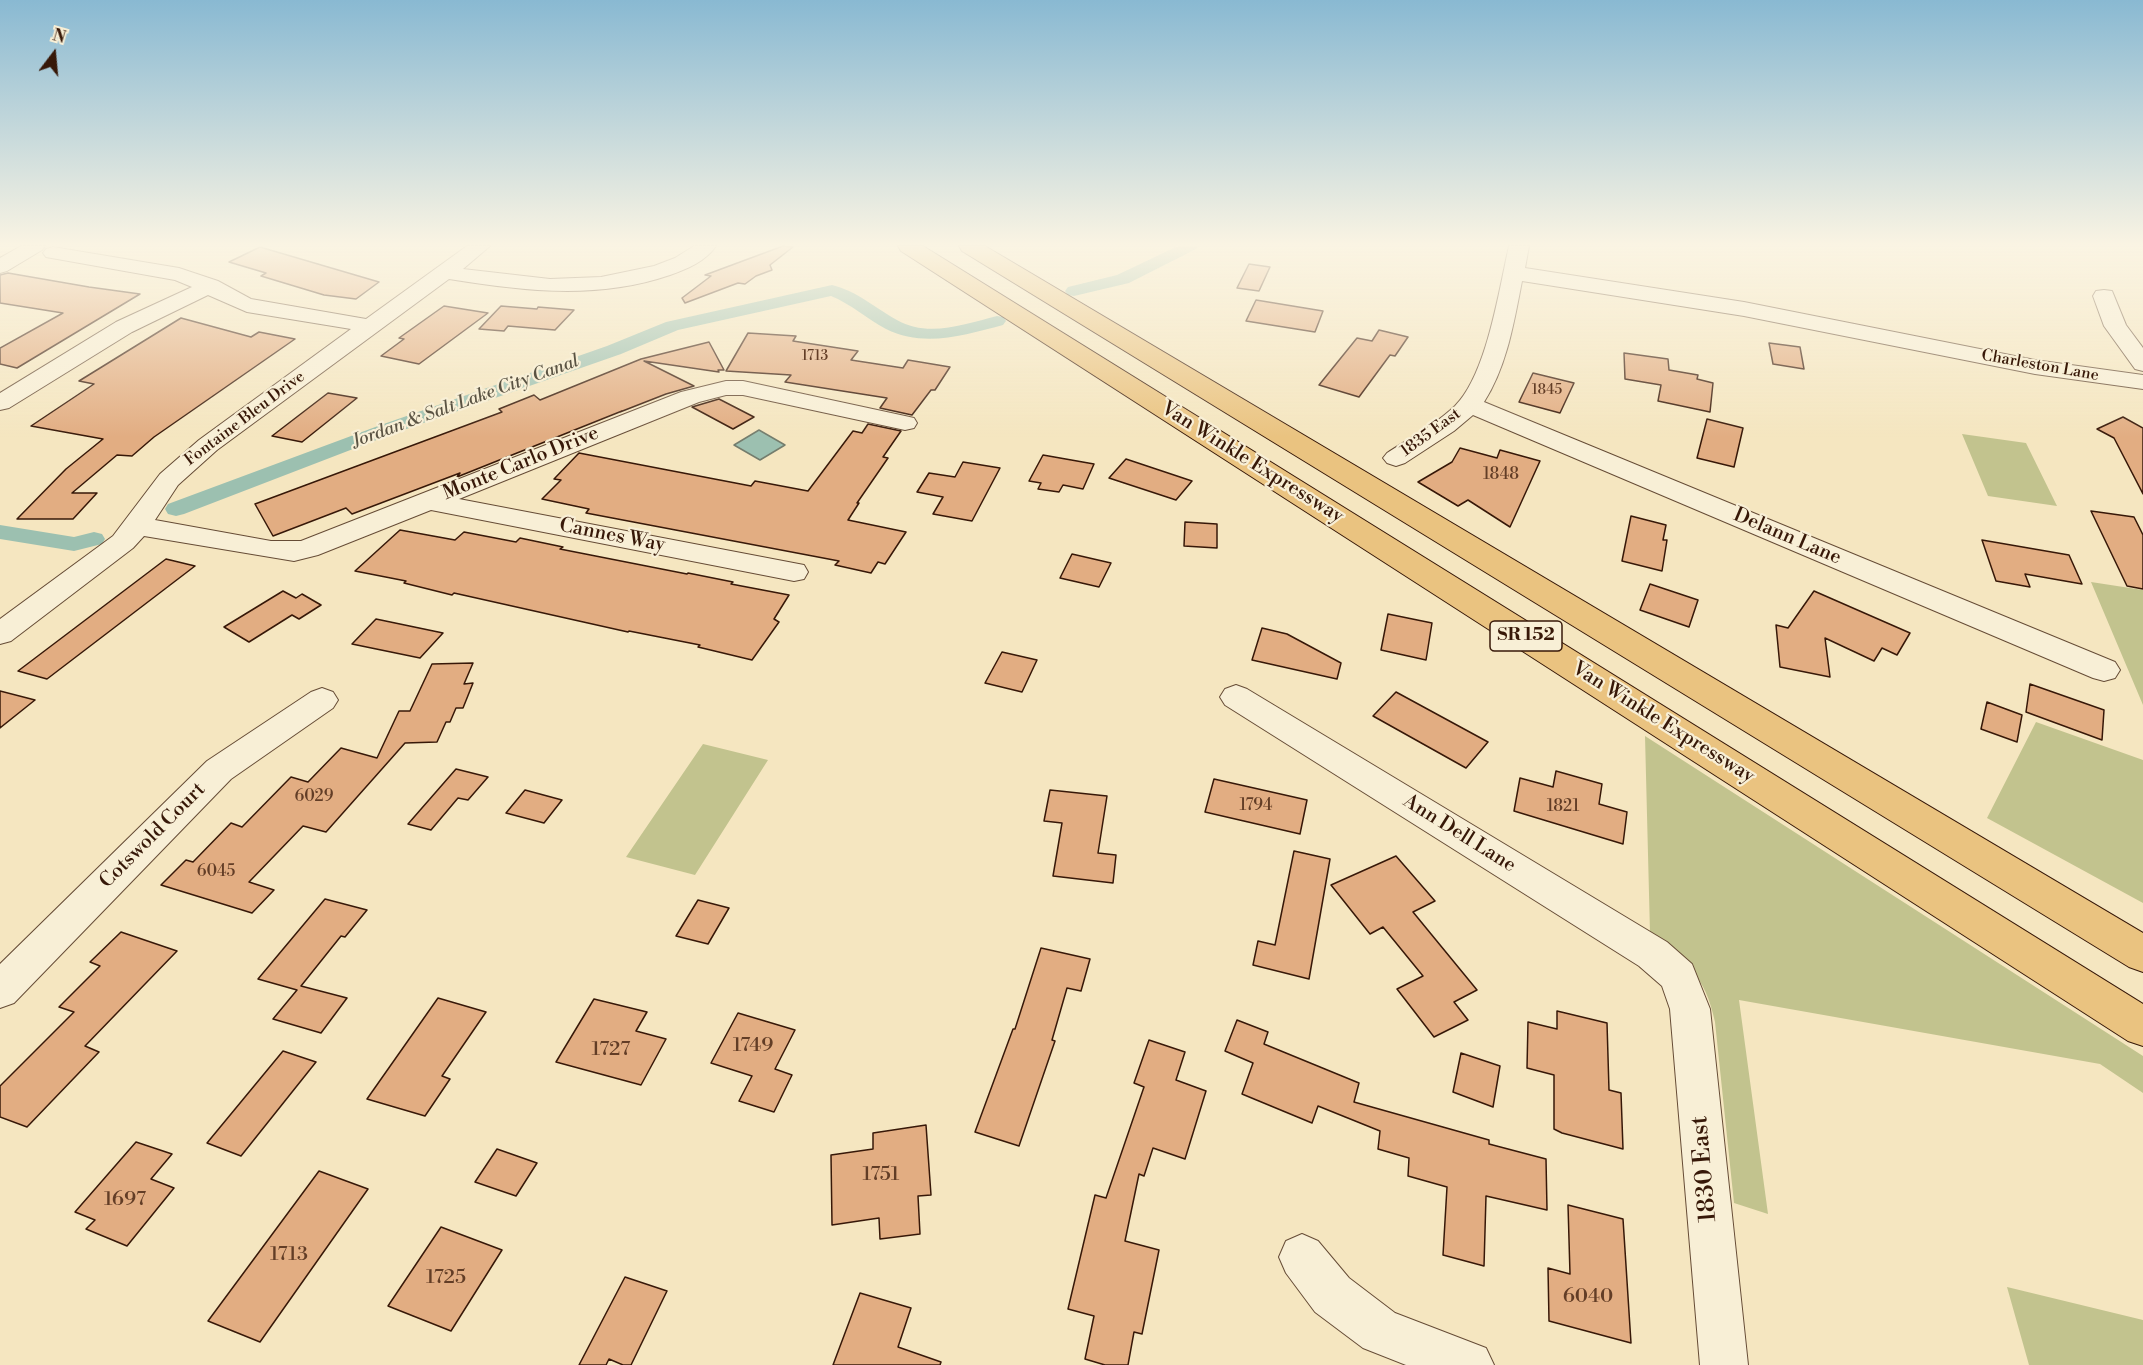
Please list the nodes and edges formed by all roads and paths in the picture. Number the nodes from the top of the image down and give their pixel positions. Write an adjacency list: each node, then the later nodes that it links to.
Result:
1 (160, 310): 12 (street)
2 (272, 310): 9 (street)
3 (393, 310): 9 (street, Fontaine Bleu Drive)
4 (1010, 310): 26 (main road, Van Winkle Expressway / SR 152)
5 (1076, 310): 23 (main road, Van Winkle Expressway / SR 152)
6 (1504, 310): 13 (street, 1835 East)
7 (1748, 310): 11 (street, Charleston Lane)
8 (2109, 310): 10 (street)
9 (370, 326): 17 (street, Fontaine Bleu Drive)
10 (2143, 364)
11 (2143, 382)
12 (0, 403)
13 (1470, 405): 15 (street, 1835 East); 20 (street, Delann Lane)
14 (905, 423): 16 (street, Monte Carlo Drive)
15 (1396, 458)
16 (429, 501): 17 (street, Monte Carlo Drive); 18 (street, Cannes Way)
17 (137, 526): 19 (street, Fontaine Bleu Drive)
18 (794, 572)
19 (0, 634)
20 (2104, 669)
21 (1236, 697): 24 (street, Ann Dell Lane)
22 (322, 700): 25 (street, Cotswold Court)
23 (2143, 954)
24 (1678, 976): 29 (street, 1830 East)
25 (0, 990)
26 (2143, 1028)
27 (1302, 1257): 28 (street)
28 (1469, 1365)
29 (1724, 1365)

